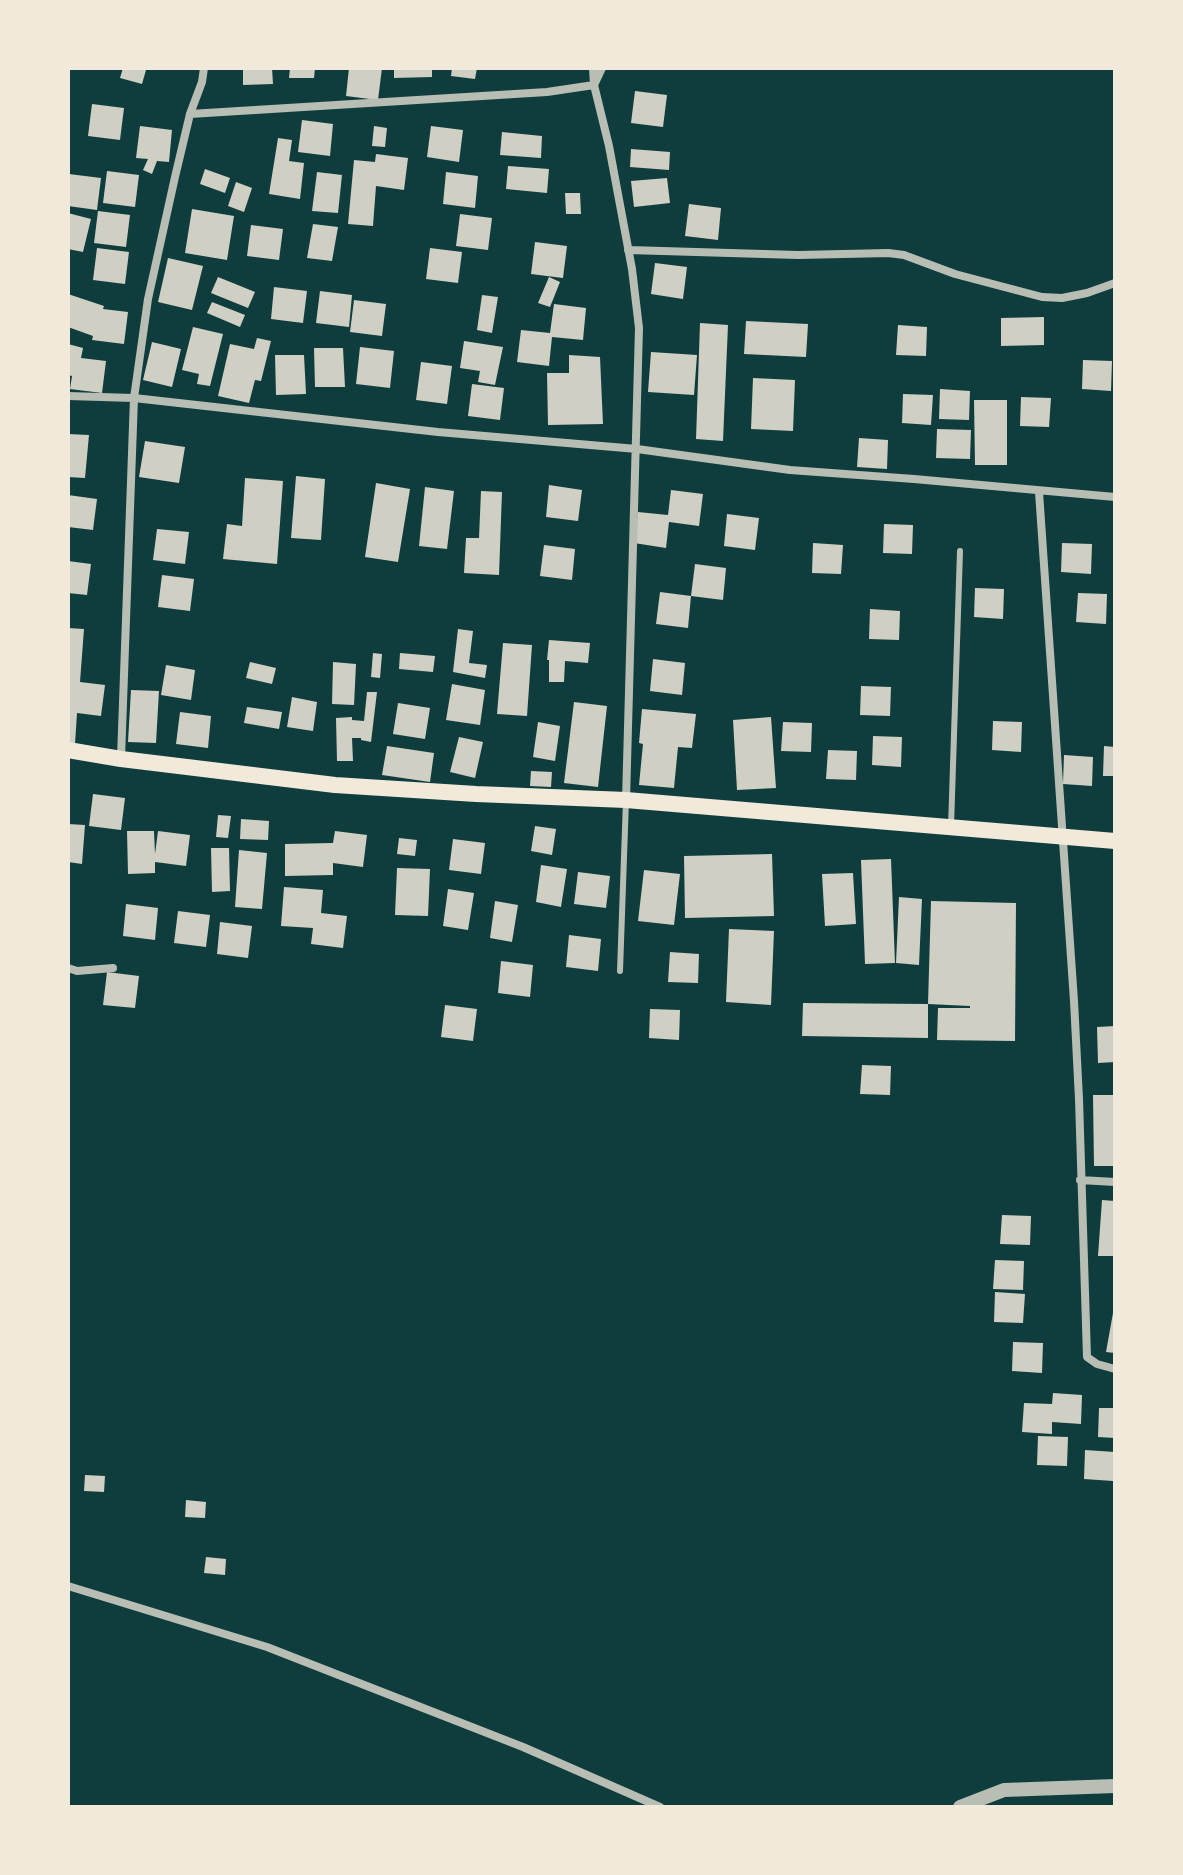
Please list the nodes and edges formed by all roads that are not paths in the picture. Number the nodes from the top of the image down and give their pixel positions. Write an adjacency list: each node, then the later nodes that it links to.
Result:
1 (204, 68): 5 (street)
2 (593, 68): 4 (street)
3 (602, 68): 4 (street)
4 (594, 85): 5 (street); 6 (street)
5 (190, 114): 9 (street)
6 (628, 250): 7 (street); 10 (street)
7 (1115, 283)
8 (68, 396): 9 (street)
9 (134, 398): 10 (street); 15 (street)
10 (637, 449): 11 (street); 16 (street)
11 (1039, 492): 12 (street); 18 (street)
12 (1115, 497)
13 (960, 551): 17 (lane)
14 (68, 750): 15 (main road)
15 (121, 759): 16 (main road)
16 (626, 800): 17 (main road); 22 (lane)
17 (951, 827): 18 (main road)
18 (1062, 835): 19 (main road); 23 (street)
19 (1115, 841)
20 (68, 968): 21 (street)
21 (113, 968)
22 (620, 971)
23 (1080, 1180): 24 (street); 25 (street)
24 (1115, 1182)
25 (1115, 1369)
26 (68, 1586): 28 (street)
27 (1115, 1786): 29 (street)
28 (660, 1807)
29 (960, 1807)

